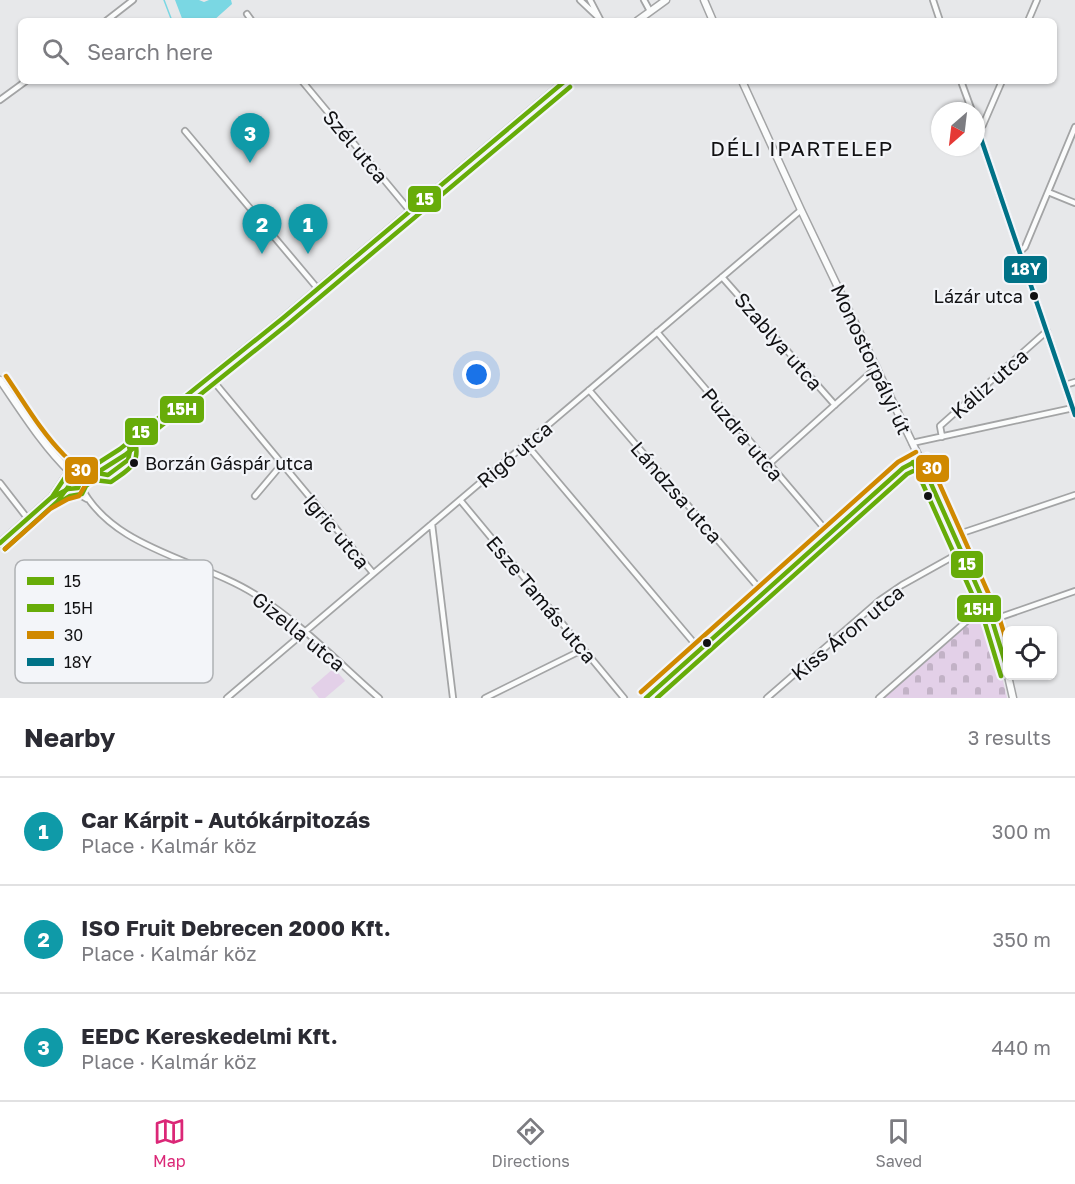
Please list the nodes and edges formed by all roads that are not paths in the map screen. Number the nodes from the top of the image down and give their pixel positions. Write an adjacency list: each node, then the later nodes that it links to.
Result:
1 (133, 0): 11 (street)
2 (580, 0): 13 (street)
3 (590, 0): 14 (street)
4 (644, 0): 9 (street)
5 (666, 0): 9 (street)
6 (704, 0): 16 (street)
7 (933, 0): 17 (street)
8 (1037, 0): 18 (street)
9 (650, 11): 15 (street)
10 (247, 15): 12 (street)
11 (109, 18)
12 (250, 18)
13 (598, 18)
14 (599, 18)
15 (641, 18)
16 (712, 18)
17 (939, 18)
18 (1029, 18)
19 (22, 84): 25 (street)
20 (304, 84): 34 (street, Szél utca)
21 (561, 84): 34 (street)
22 (743, 84): 33 (street, Monostorpályi út)
23 (962, 84): 26 (street)
24 (1001, 84): 27 (street)
25 (0, 100)
26 (969, 102)
27 (985, 120)
28 (1075, 127): 31 (street)
29 (185, 131): 37 (street)
30 (985, 150): 35 (street)
31 (1048, 192): 32 (street); 35 (street)
32 (1075, 203)
33 (801, 210): 36 (street, Rigó utca); 40 (street, Monostorpályi út)
34 (410, 211): 37 (street)
35 (1020, 252): 38 (street)
36 (723, 277): 39 (street, Rigó utca); 46 (street, Szablya utca)
37 (318, 289): 41 (street)
38 (1047, 331): 44 (street); 49 (street, Káliz utca)
39 (657, 332): 45 (street, Rigó utca); 56 (street, Puzdra utca)
40 (877, 367): 46 (street); 50 (street, Monostorpályi út)
41 (210, 377): 52 (street); 55 (street, Igric utca)
42 (0, 380): 54 (street)
43 (1075, 382): 44 (street)
44 (1065, 385): 47 (street)
45 (589, 390): 51 (street, Rigó utca); 77 (street, Lándzsa utca)
46 (835, 405): 56 (street)
47 (1073, 408): 48 (street); 49 (street)
48 (1075, 415)
49 (942, 437): 50 (street)
50 (912, 443): 53 (street, Monostorpályi út)
51 (526, 444): 66 (street, Rigó utca); 82 (street)
52 (120, 449): 57 (street); 60 (street)
53 (920, 459): 69 (street); 70 (street, Monostorpályi út)
54 (58, 460): 57 (street); 58 (street)
55 (282, 464): 63 (street); 75 (street, Igric utca)
56 (769, 464): 69 (street, Puzdra utca)
57 (73, 473): 58 (street); 60 (street)
58 (64, 480): 61 (street); 64 (street)
59 (0, 483): 67 (street)
60 (80, 483): 61 (street); 65 (street, Gizella utca)
61 (70, 490): 64 (street); 65 (street, Gizella utca)
62 (1075, 495): 70 (street)
63 (255, 496)
64 (52, 497): 67 (street)
65 (89, 501): 73 (street, Gizella utca)
66 (460, 501): 68 (street, Rigó utca); 81 (street, Esze Tamás utca)
67 (28, 519): 71 (street)
68 (432, 524): 75 (street, Rigó utca); 87 (street)
69 (830, 535): 77 (street)
70 (953, 536): 72 (street, Monostorpályi út)
71 (0, 543)
72 (961, 552): 78 (street, Monostorpályi út); 91 (street, Kiss Áron utca)
73 (181, 560)
74 (213, 573): 80 (street, Gizella utca)
75 (373, 573): 80 (street, Rigó utca)
76 (1075, 591): 79 (street)
77 (764, 594): 82 (street)
78 (985, 605): 79 (street, Monostorpályi út); 92 (street)
79 (992, 620): 83 (street, Monostorpályi út)
80 (303, 632): 85 (street, Rigó utca); 86 (street, Gizella utca)
81 (584, 649): 88 (street); 89 (street, Esze Tamás utca)
82 (700, 650): 90 (street)
83 (1003, 658)
84 (1009, 680): 93 (street, Monostorpályi út)
85 (227, 698)
86 (380, 698)
87 (453, 698)
88 (485, 698)
89 (624, 698)
90 (646, 698)
91 (767, 698)
92 (879, 698)
93 (1013, 698)

